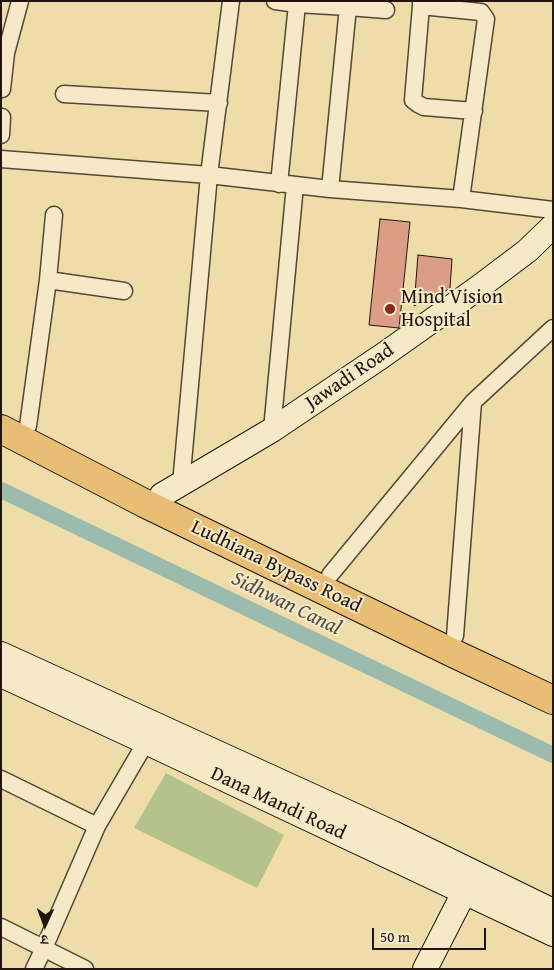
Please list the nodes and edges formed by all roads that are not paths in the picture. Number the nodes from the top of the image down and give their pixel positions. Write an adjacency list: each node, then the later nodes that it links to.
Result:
1 (20, 1): 8 (street)
2 (231, 1): 10 (street)
3 (275, 1): 4 (street)
4 (297, 4): 6 (street); 16 (street)
5 (421, 4): 11 (street); 11 (street)
6 (348, 7): 7 (street); 17 (street)
7 (386, 10)
8 (2, 89)
9 (64, 94): 10 (street)
10 (219, 103): 15 (street)
11 (474, 111): 18 (street)
12 (2, 117): 13 (street)
13 (1, 135)
14 (1, 159): 15 (street)
15 (209, 175): 16 (street); 30 (street)
16 (287, 184): 17 (street); 29 (street)
17 (330, 189): 18 (street)
18 (461, 200): 19 (street)
19 (553, 210)
20 (54, 215): 22 (street)
21 (553, 226): 29 (street, Jawadi Road)
22 (48, 280): 23 (street); 27 (street)
23 (124, 291)
24 (553, 328): 25 (street)
25 (473, 402): 31 (street); 32 (street)
26 (1, 412): 27 (highway, Ludhiana Bypass Road)
27 (28, 426): 30 (highway, Ludhiana Bypass Road)
28 (1, 429): 36 (highway, Ludhiana Bypass Road)
29 (272, 430): 30 (street, Jawadi Road)
30 (171, 489): 31 (highway, Ludhiana Bypass Road)
31 (330, 575): 32 (highway, Ludhiana Bypass Road)
32 (455, 636): 35 (highway, Ludhiana Bypass Road)
33 (1, 654): 40 (street)
34 (1, 676): 37 (street, Dana Mandi Road)
35 (553, 683)
36 (553, 700)
37 (146, 742): 39 (street); 40 (street, Dana Mandi Road)
38 (1, 779): 39 (street)
39 (96, 826): 44 (street)
40 (470, 882): 41 (street); 43 (street, Dana Mandi Road); 47 (street)
41 (553, 910)
42 (1, 927): 44 (street)
43 (553, 934)
44 (44, 948): 45 (street); 46 (street)
45 (34, 969)
46 (86, 969)
47 (425, 969)

